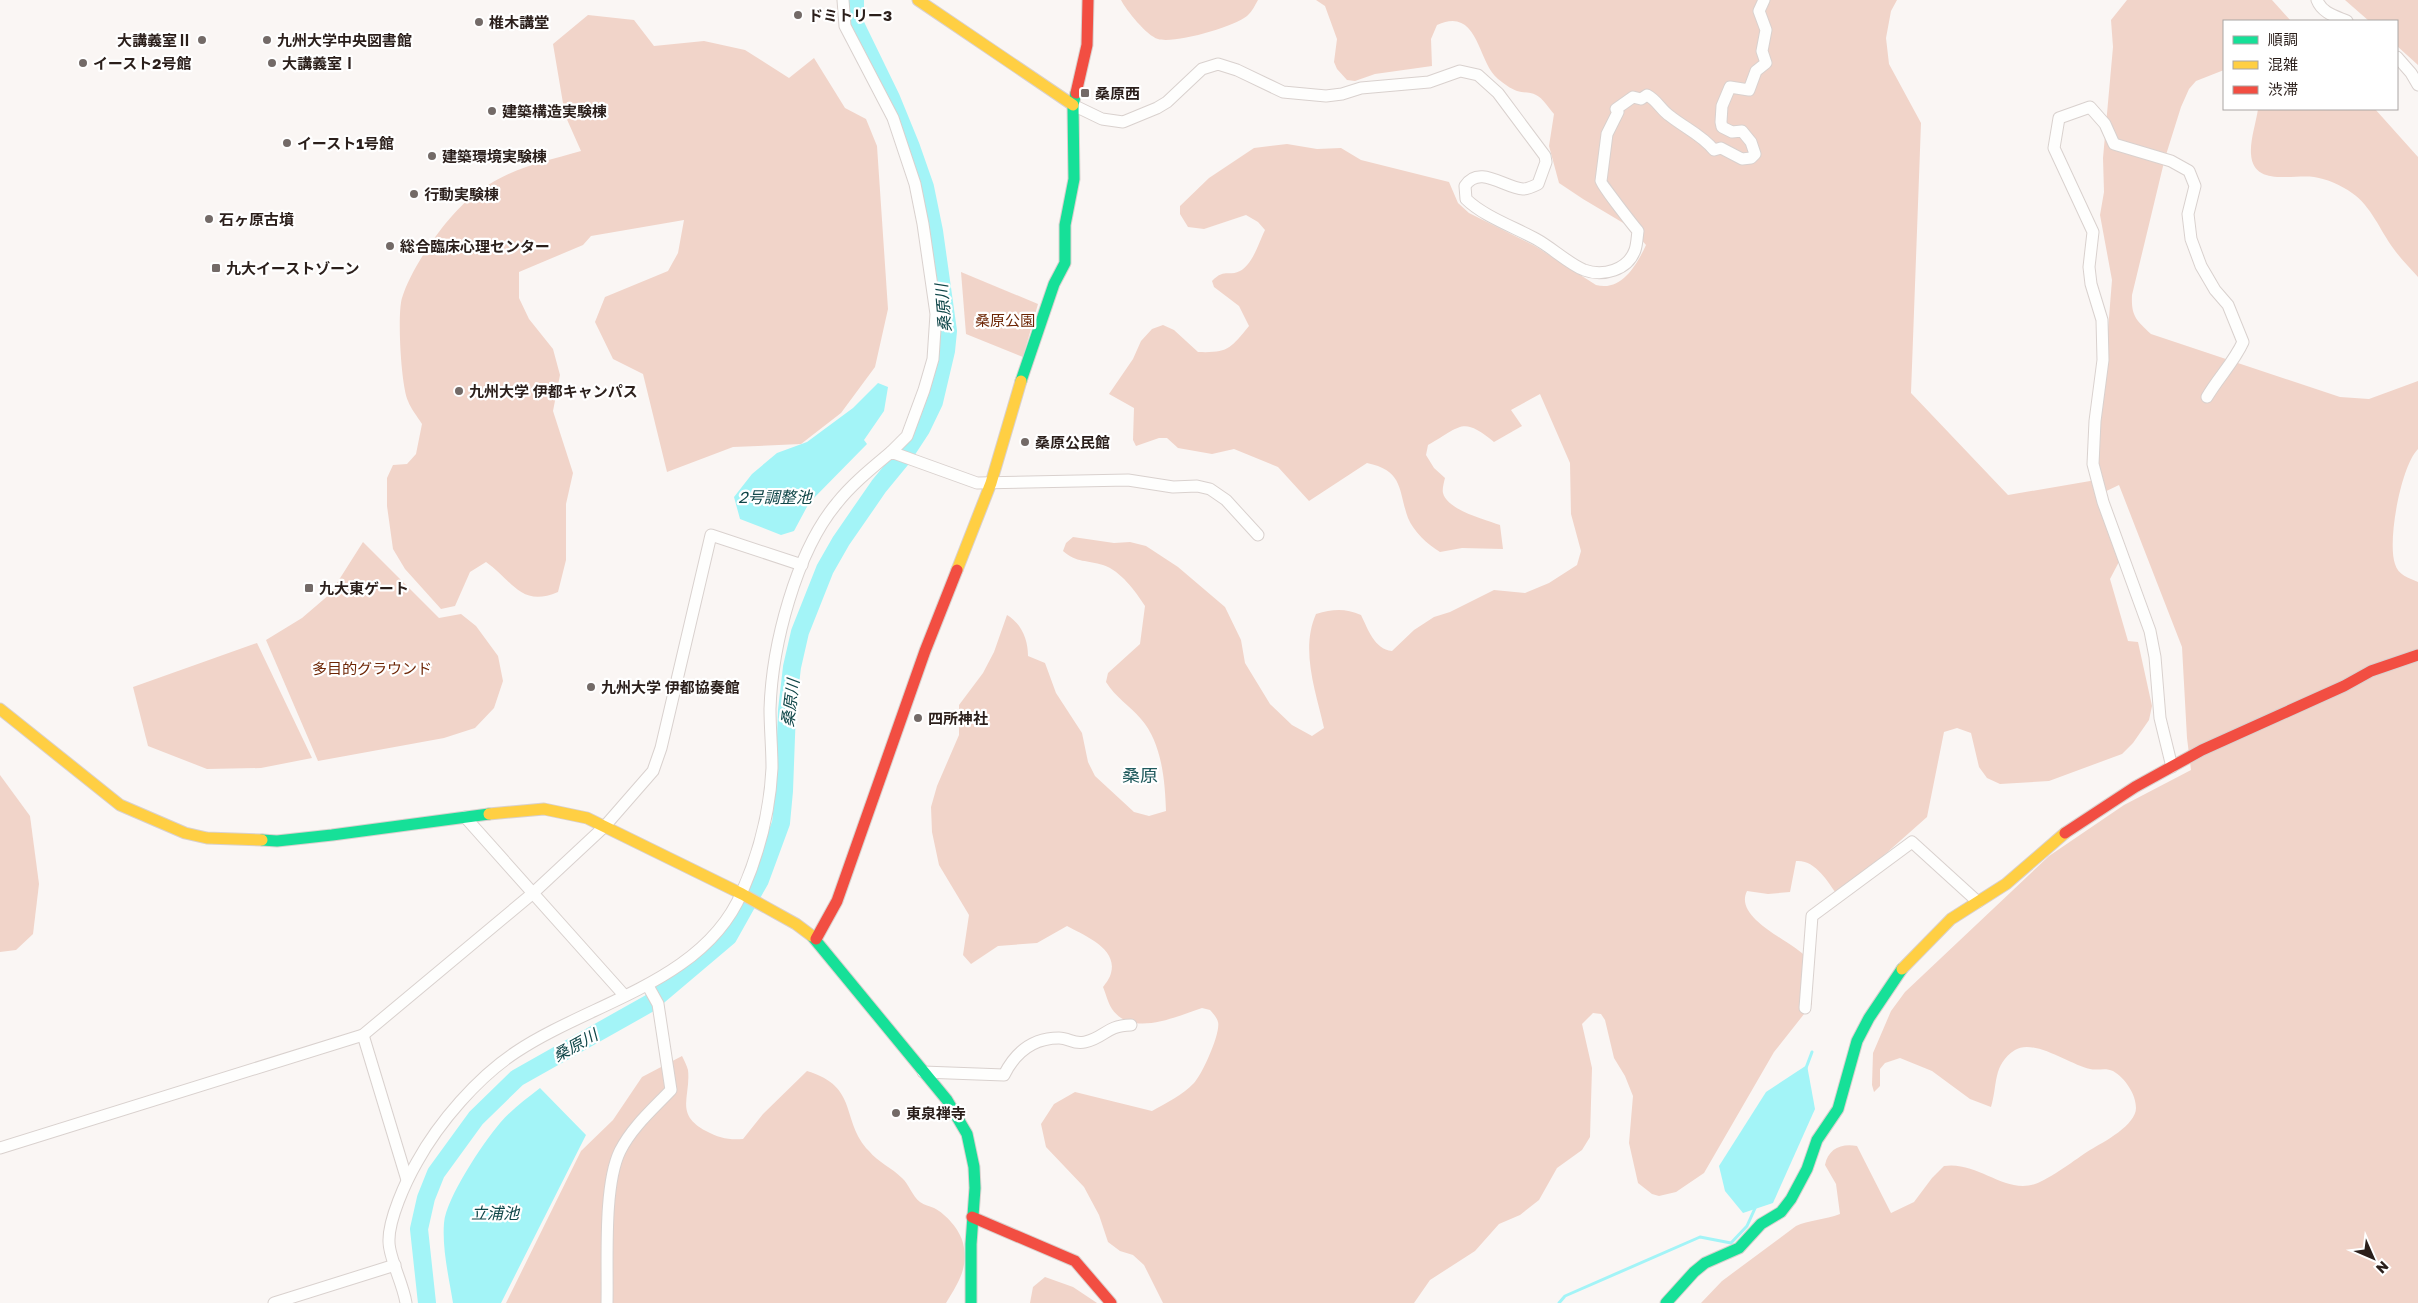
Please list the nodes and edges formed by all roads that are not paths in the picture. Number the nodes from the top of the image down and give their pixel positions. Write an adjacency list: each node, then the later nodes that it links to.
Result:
1 (843, 0): 11 (street)
2 (918, 0): 9 (street)
3 (1088, 0): 9 (street)
4 (1764, 0): 9 (street)
5 (2317, 0): 6 (street)
6 (2345, 20)
7 (2398, 58): 8 (street)
8 (2418, 85)
9 (1074, 105): 12 (street)
10 (2207, 397): 17 (street)
11 (893, 453): 12 (street); 14 (street)
12 (991, 483): 13 (street); 23 (street)
13 (1258, 535)
14 (802, 564): 19 (street); 21 (street)
15 (2418, 655): 17 (street)
16 (0, 709): 18 (street)
17 (2172, 767): 22 (street)
18 (464, 817): 19 (street); 20 (street)
19 (605, 826): 20 (street); 21 (street)
20 (532, 894): 25 (street); 28 (street)
21 (742, 894): 23 (street); 24 (street)
22 (1978, 902): 26 (street); 39 (street)
23 (816, 939): 29 (street)
24 (648, 986): 25 (street); 36 (street)
25 (624, 995): 31 (street)
26 (1805, 1008)
27 (1131, 1025): 29 (street)
28 (363, 1035): 30 (street); 31 (street)
29 (923, 1072): 32 (street)
30 (0, 1148)
31 (407, 1180): 33 (street)
32 (972, 1218): 37 (street); 38 (street)
33 (395, 1265): 34 (street); 35 (street)
34 (274, 1303)
35 (406, 1303)
36 (607, 1303)
37 (971, 1303)
38 (1111, 1303)
39 (1666, 1303)

